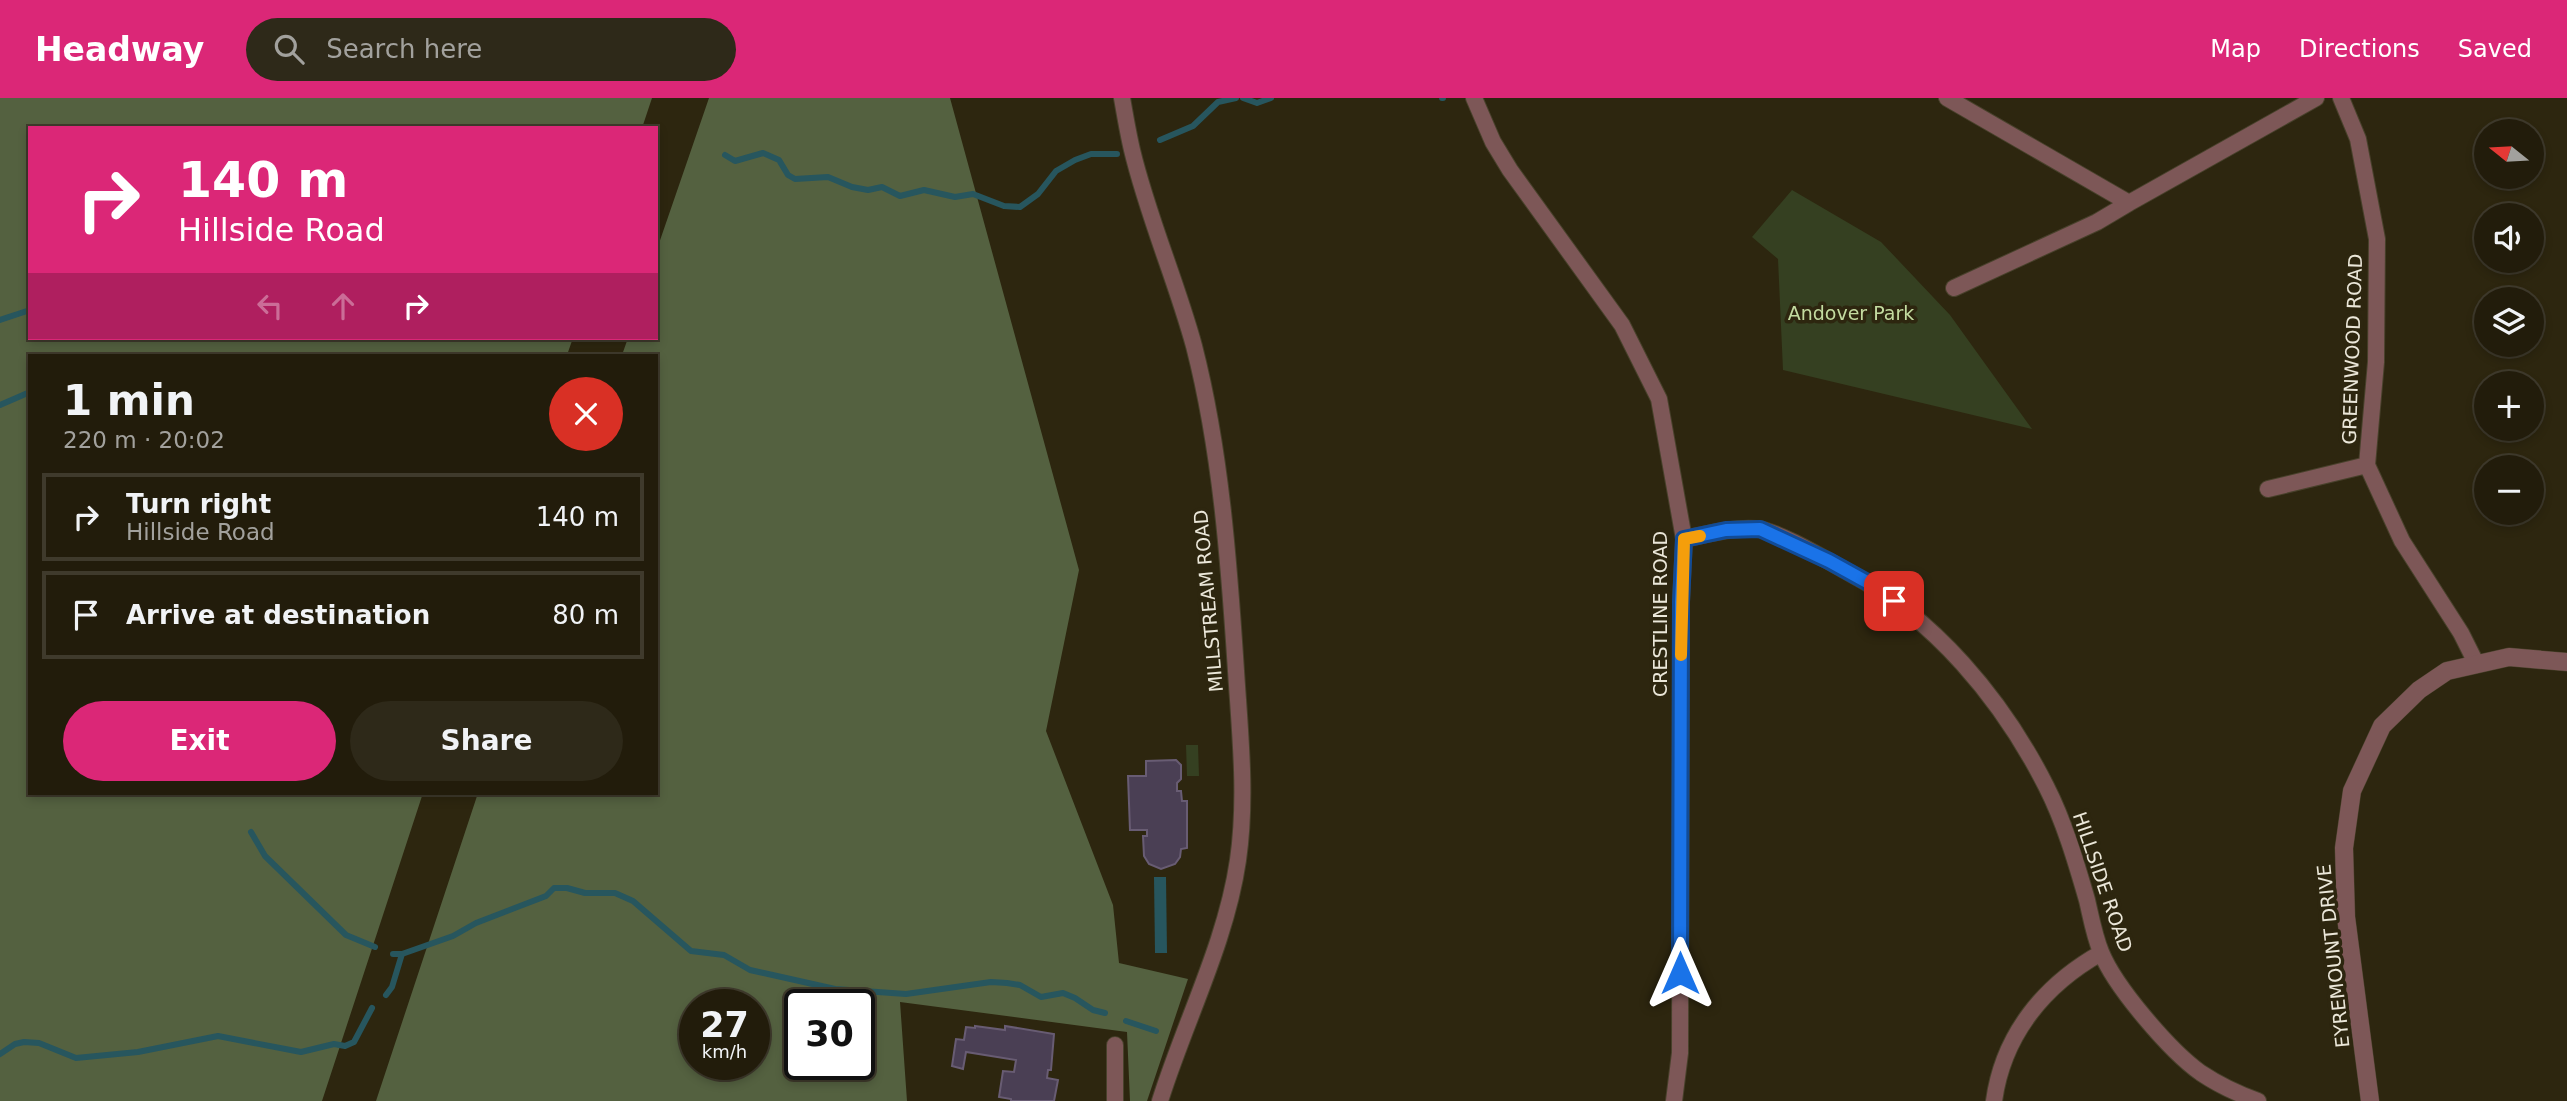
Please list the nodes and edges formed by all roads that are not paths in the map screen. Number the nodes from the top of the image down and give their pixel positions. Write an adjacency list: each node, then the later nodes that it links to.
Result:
1 (1122, 98): 16 (street, MILLSTREAM ROAD)
2 (1474, 98): 10 (street, CRESTLINE ROAD)
3 (1947, 98): 6 (street)
4 (2316, 98): 6 (street)
5 (2341, 98): 8 (street, GREENWOOD ROAD)
6 (2129, 203): 7 (street)
7 (1954, 288)
8 (2367, 465): 9 (street); 12 (street, GREENWOOD ROAD)
9 (2268, 489)
10 (1684, 539): 13 (street, HILLSIDE ROAD); 17 (street, CRESTLINE ROAD)
11 (2567, 662): 12 (street, EYREMOUNT DRIVE)
12 (2476, 663): 20 (street, EYREMOUNT DRIVE)
13 (2101, 953): 18 (street); 19 (street, HILLSIDE ROAD)
14 (1115, 1045): 15 (street)
15 (1115, 1101)
16 (1160, 1101)
17 (1674, 1101)
18 (1994, 1101)
19 (2258, 1101)
20 (2370, 1101)

